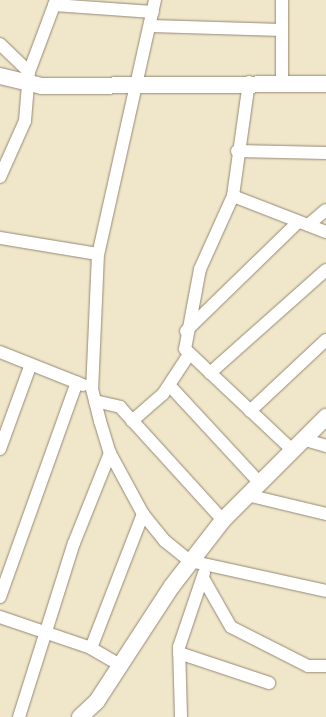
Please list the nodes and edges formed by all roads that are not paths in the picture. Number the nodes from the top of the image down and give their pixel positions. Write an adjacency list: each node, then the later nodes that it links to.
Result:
1 (282, 0): 5 (street)
2 (54, 2): 3 (street); 8 (street)
3 (154, 6): 4 (street)
4 (151, 26): 5 (street); 9 (street)
5 (282, 30): 11 (street)
6 (0, 44): 8 (street)
7 (0, 76): 8 (street)
8 (28, 78): 9 (street); 15 (street)
9 (137, 82): 10 (street); 21 (street)
10 (248, 82): 11 (street); 13 (street)
11 (282, 84): 12 (street)
12 (326, 84)
13 (237, 151): 14 (street); 16 (street)
14 (326, 153)
15 (0, 177)
16 (233, 196): 18 (street); 23 (street)
17 (326, 210): 18 (street)
18 (303, 223): 19 (street); 23 (street)
19 (326, 232)
20 (0, 238): 21 (street)
21 (98, 254): 31 (street)
22 (326, 270): 28 (street)
23 (186, 331): 26 (street)
24 (326, 340): 33 (street)
25 (0, 352): 27 (street)
26 (188, 356): 28 (street); 30 (street)
27 (31, 364): 29 (street); 38 (street)
28 (210, 373): 33 (street)
29 (77, 382): 31 (street); 49 (street)
30 (170, 386): 35 (street); 40 (street)
31 (92, 389): 32 (street)
32 (95, 401): 35 (street); 39 (street)
33 (250, 411): 36 (street)
34 (326, 417): 36 (street)
35 (132, 421): 44 (street)
36 (296, 444): 37 (street); 40 (street)
37 (326, 446)
38 (0, 449)
39 (110, 453): 42 (street); 51 (street)
40 (260, 482): 41 (street)
41 (247, 495): 43 (street); 44 (street)
42 (143, 514): 45 (street); 52 (street)
43 (326, 514)
44 (223, 520): 45 (street)
45 (190, 561): 46 (street); 54 (street)
46 (207, 564): 47 (street); 48 (street)
47 (203, 578): 53 (street); 55 (street)
48 (326, 591)
49 (0, 597)
50 (0, 617): 51 (street)
51 (44, 633): 52 (street); 57 (street)
52 (91, 648): 54 (street)
53 (179, 653): 56 (street); 59 (street)
54 (120, 665): 58 (street)
55 (326, 666)
56 (269, 683)
57 (19, 717)
58 (80, 717)
59 (181, 717)

